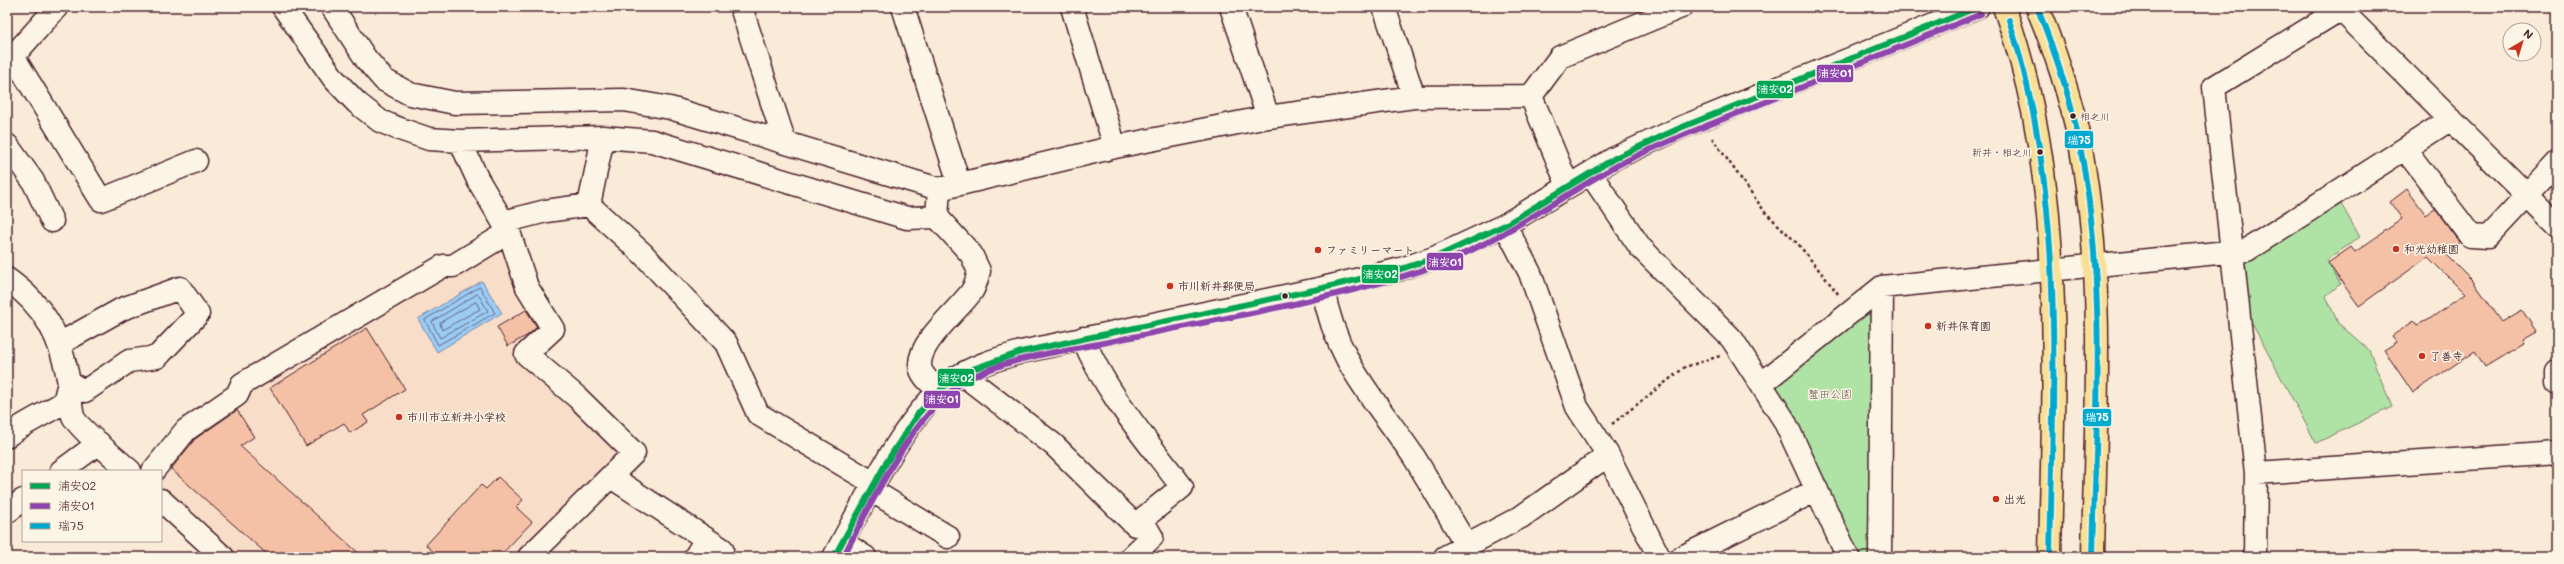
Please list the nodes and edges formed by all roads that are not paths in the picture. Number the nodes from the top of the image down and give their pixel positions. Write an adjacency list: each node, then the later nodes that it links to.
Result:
1 (57, 7): 14 (street)
2 (283, 7): 20 (street)
3 (332, 7): 21 (street)
4 (741, 7): 21 (street)
5 (903, 7): 28 (street)
6 (1072, 7): 23 (street)
7 (1232, 7): 17 (street)
8 (1384, 7): 16 (street)
9 (1681, 7): 15 (street)
10 (1978, 7): 27 (street)
11 (2004, 7): 40 (main road)
12 (2038, 7): 39 (main road)
13 (2339, 8): 18 (street); 38 (street)
14 (10, 60): 25 (street)
15 (1531, 96): 16 (street); 29 (street)
16 (1414, 97): 17 (street)
17 (1268, 118): 23 (street)
18 (2451, 119): 24 (street); 31 (street)
19 (603, 137): 20 (street); 32 (street); 33 (street)
20 (460, 141): 37 (street)
21 (785, 143): 30 (street)
22 (7, 145): 34 (street)
23 (1115, 147): 28 (street)
24 (2405, 149): 31 (street); 38 (street)
25 (196, 160)
26 (2557, 163): 31 (street)
27 (1590, 173): 29 (street); 50 (street)
28 (960, 183): 30 (street)
29 (1568, 186): 36 (street)
30 (939, 189): 33 (street)
31 (2528, 196): 35 (street)
32 (588, 205): 37 (street); 61 (street)
33 (937, 218): 51 (street)
34 (52, 221)
35 (2557, 225)
36 (1505, 226): 43 (street); 55 (street)
37 (506, 227): 58 (street); 60 (street)
38 (2232, 252): 39 (street); 59 (street)
39 (2095, 265): 40 (street); 81 (main road)
40 (2052, 269): 42 (street); 80 (main road)
41 (7, 279): 45 (street)
42 (1882, 287): 50 (street); 79 (street)
43 (1323, 288): 44 (street); 68 (street)
44 (1082, 338): 47 (street); 66 (street)
45 (59, 344): 48 (street); 48 (street)
46 (2557, 372): 49 (street)
47 (962, 374): 51 (street); 66 (street)
48 (69, 383): 52 (street); 53 (street)
49 (2557, 383)
50 (1761, 384): 62 (street)
51 (939, 391): 61 (street)
52 (7, 436)
53 (99, 443): 56 (street); 57 (street)
54 (2557, 453): 59 (street)
55 (1608, 455): 68 (street); 76 (street)
56 (62, 470)
57 (129, 470)
58 (154, 470)
59 (2256, 473): 82 (street)
60 (611, 476): 69 (street); 72 (street)
61 (873, 487): 67 (street); 70 (street)
62 (1817, 490): 77 (street); 78 (street)
63 (22, 501): 65 (street)
64 (162, 501): 71 (street)
65 (7, 512)
66 (1142, 520): 74 (street)
67 (948, 537)
68 (1467, 546): 75 (street)
69 (708, 548)
70 (838, 549): 73 (street)
71 (223, 557)
72 (529, 557)
73 (865, 557)
74 (1131, 557)
75 (1445, 557)
76 (1658, 557)
77 (1682, 557)
78 (1848, 557)
79 (1880, 557)
80 (2050, 557)
81 (2094, 557)
82 (2255, 557)

